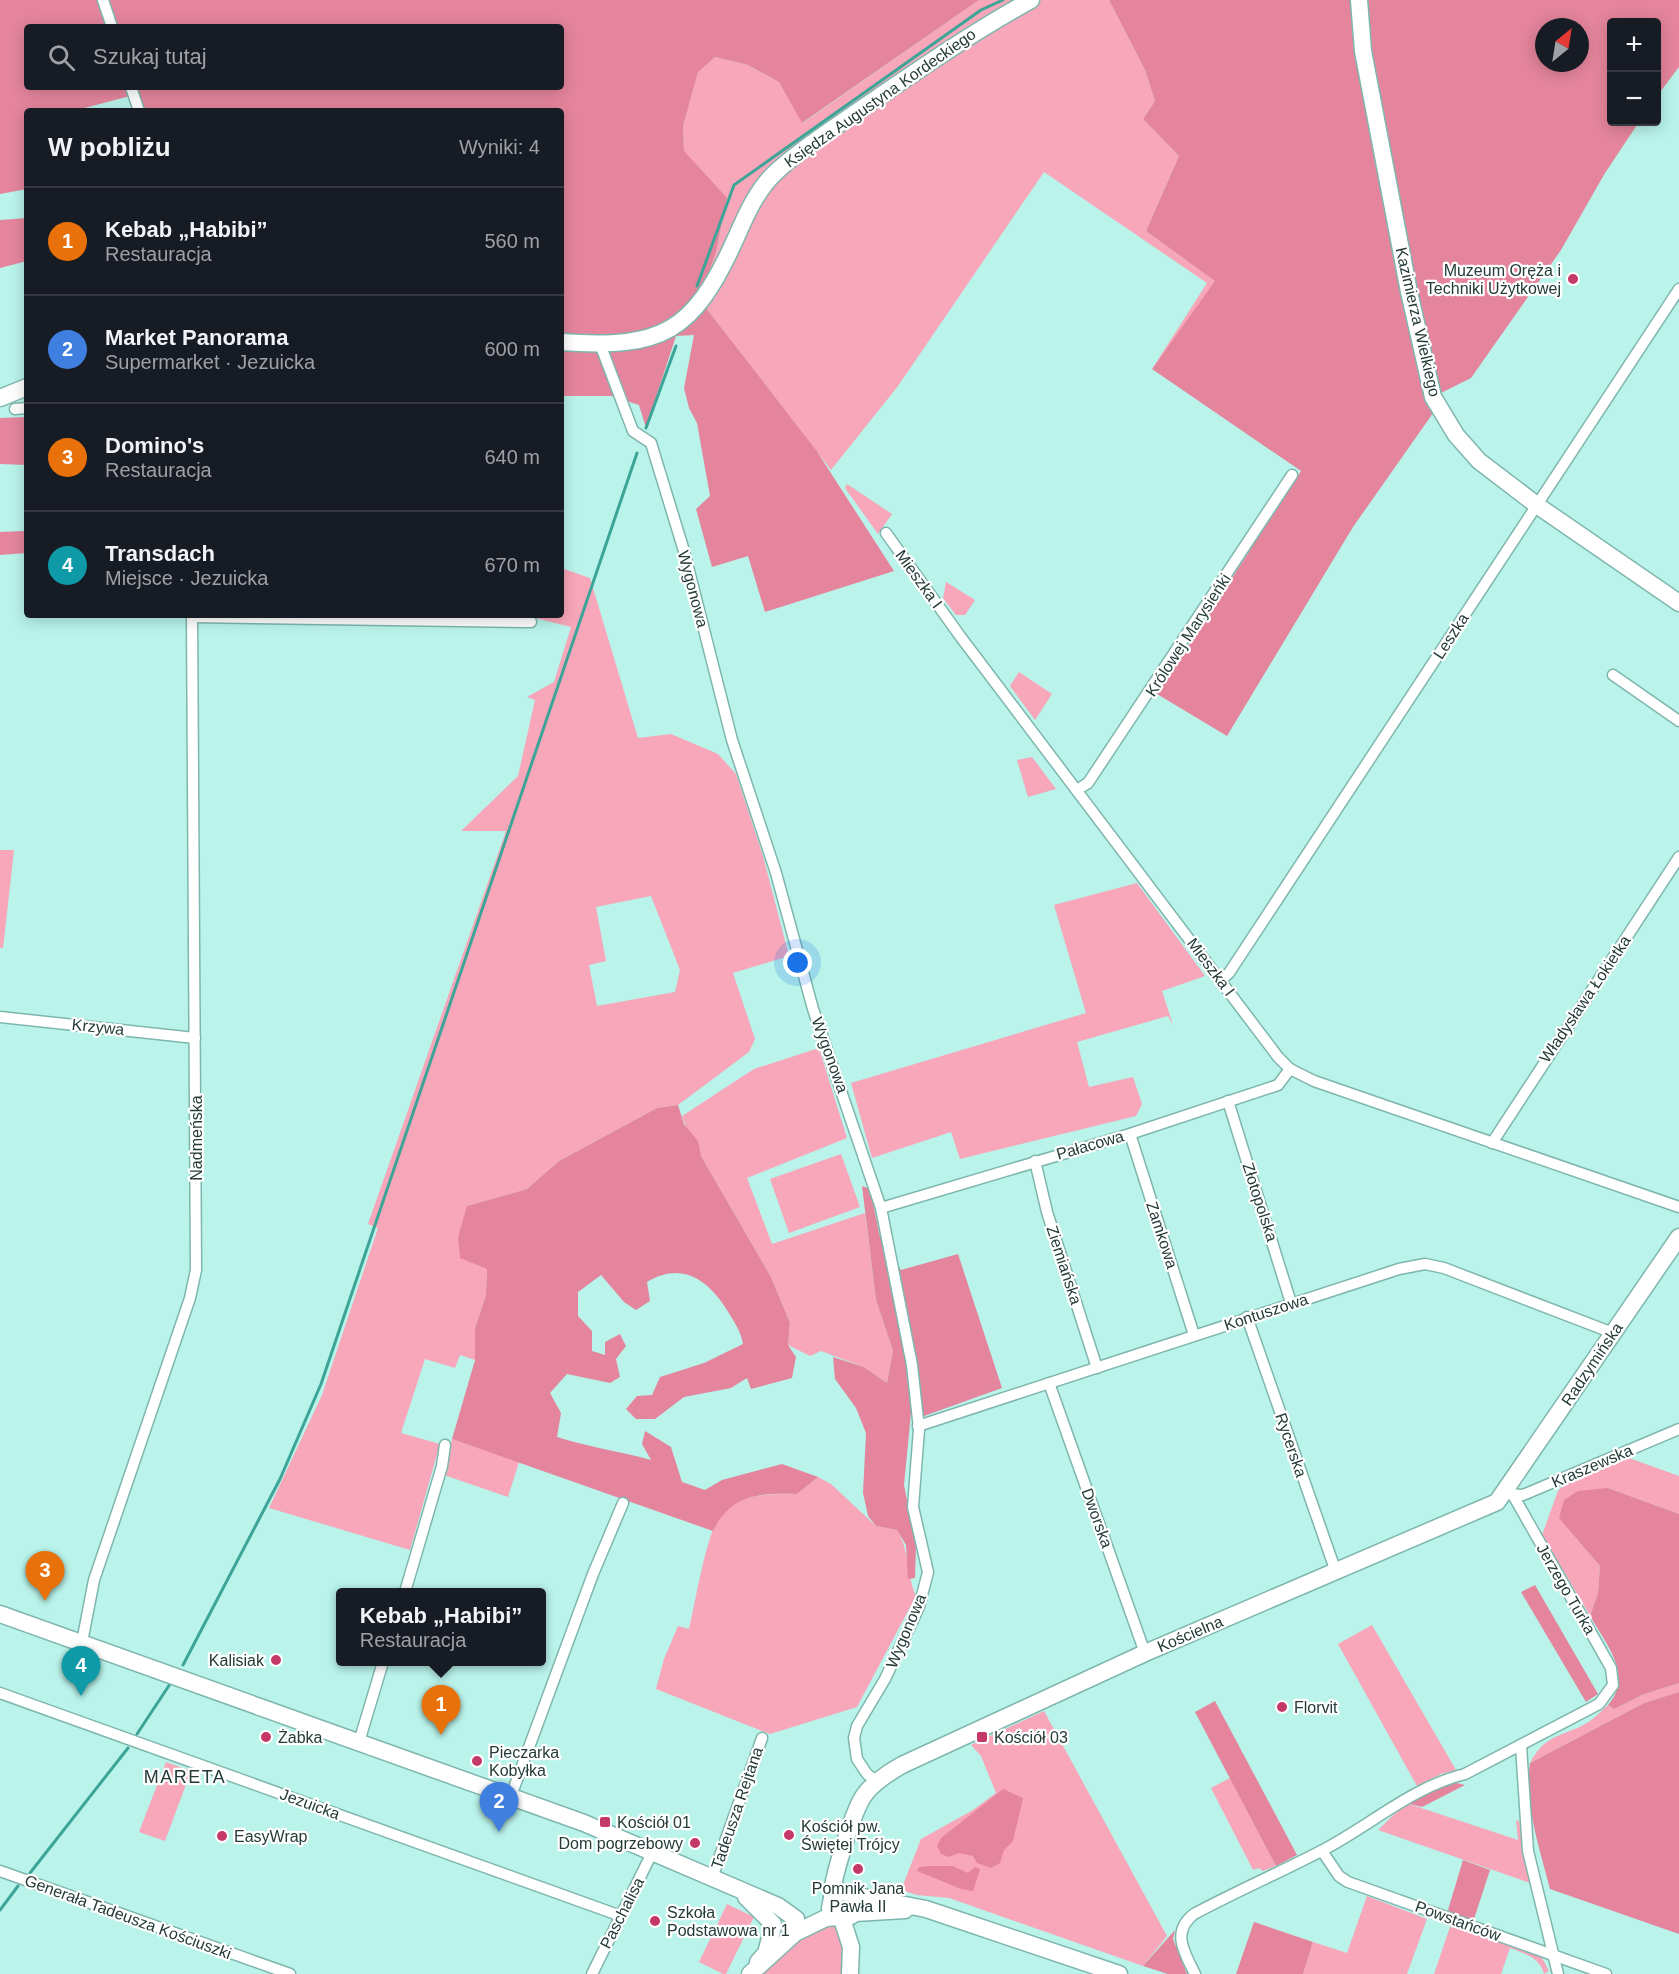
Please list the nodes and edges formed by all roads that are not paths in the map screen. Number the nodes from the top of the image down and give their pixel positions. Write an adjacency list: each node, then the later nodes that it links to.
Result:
1 (103, 0): 4 (street)
2 (1031, 0): 9 (street, Księdza Augustyna Kordeckiego)
3 (1359, 0): 15 (street, Kazimierza Wielkiego)
4 (111, 24)
5 (132, 90): 6 (street)
6 (138, 108)
7 (1679, 289): 15 (street, Leszka)
8 (564, 342): 9 (street, Księdza Augustyna Kordeckiego)
9 (600, 344): 34 (street, Wygonowa)
10 (24, 388): 11 (street)
11 (0, 398)
12 (24, 408): 13 (street)
13 (15, 409)
14 (1292, 475): 23 (street, Królowej Marysieńki)
15 (1538, 506): 17 (street, Kazimierza Wielkiego); 25 (street, Leszka)
16 (886, 533): 23 (street, Mieszka I)
17 (1679, 603)
18 (192, 618): 27 (street, Nadmeńska)
19 (305, 618): 20 (street)
20 (531, 622)
21 (1613, 675): 22 (street)
22 (1679, 721)
23 (1077, 790): 25 (street, Mieszka I)
24 (1679, 857): 31 (street, Władysława Łokietka)
25 (1221, 980): 28 (street, Mieszka I)
26 (0, 1017): 27 (street, Krzywa)
27 (195, 1038): 50 (street, Nadmeńska)
28 (1290, 1069): 29 (street, Pałacowa); 31 (street, Mieszka I)
29 (1228, 1101): 30 (street, Pałacowa); 36 (street, Złotopolska)
30 (1130, 1134): 32 (street, Pałacowa); 39 (street, Zamkowa)
31 (1492, 1143): 33 (street, Mieszka I)
32 (1035, 1161): 34 (street, Pałacowa); 40 (street, Ziemiańska)
33 (1679, 1207)
34 (881, 1208): 42 (street, Wygonowa)
35 (1679, 1237): 38 (street, Radzymińska)
36 (1292, 1303): 37 (street, Kontuszowa); 38 (street, Kontuszowa)
37 (1247, 1317): 39 (street, Kontuszowa); 47 (street, Rycerska)
38 (1612, 1333): 45 (street, Radzymińska)
39 (1194, 1335): 40 (street, Kontuszowa)
40 (1097, 1368): 41 (street, Kontuszowa)
41 (1049, 1383): 42 (street, Kontuszowa); 51 (street, Dworska)
42 (918, 1426): 57 (street, Wygonowa)
43 (1679, 1429): 45 (street, Kraszewska)
44 (445, 1445): 48 (street)
45 (1509, 1494): 47 (street, Kościelna); 56 (street, Jerzego Turka)
46 (623, 1503): 58 (street)
47 (1336, 1572): 51 (street, Kościelna)
48 (406, 1588)
49 (0, 1614): 50 (street)
50 (82, 1642): 55 (street)
51 (1145, 1653): 57 (street, Kościelna)
52 (382, 1666): 55 (street)
53 (0, 1693): 66 (street, Jezuicka)
54 (762, 1738): 62 (street, Tadeusza Rejtana)
55 (359, 1742): 58 (street)
56 (1521, 1746): 60 (street); 68 (street)
57 (872, 1778): 63 (street); 65 (street, Kościelna)
58 (511, 1796): 59 (street)
59 (653, 1851): 62 (street); 66 (street, Paschalisa)
60 (1322, 1851): 68 (street, Powstańców); 74 (street)
61 (0, 1871): 69 (street, Generała Tadeusza Kościuszki)
62 (712, 1878): 67 (street)
63 (851, 1894): 64 (street); 65 (street)
64 (926, 1909): 65 (street); 73 (street)
65 (841, 1911): 67 (street); 72 (street)
66 (621, 1916): 70 (street, Paschalisa)
67 (784, 1925): 71 (street)
68 (1554, 1956): 75 (street); 76 (street, Powstańców)
69 (290, 1974)
70 (592, 1974)
71 (749, 1974)
72 (850, 1974)
73 (1119, 1974)
74 (1195, 1974)
75 (1558, 1974)
76 (1606, 1974)

